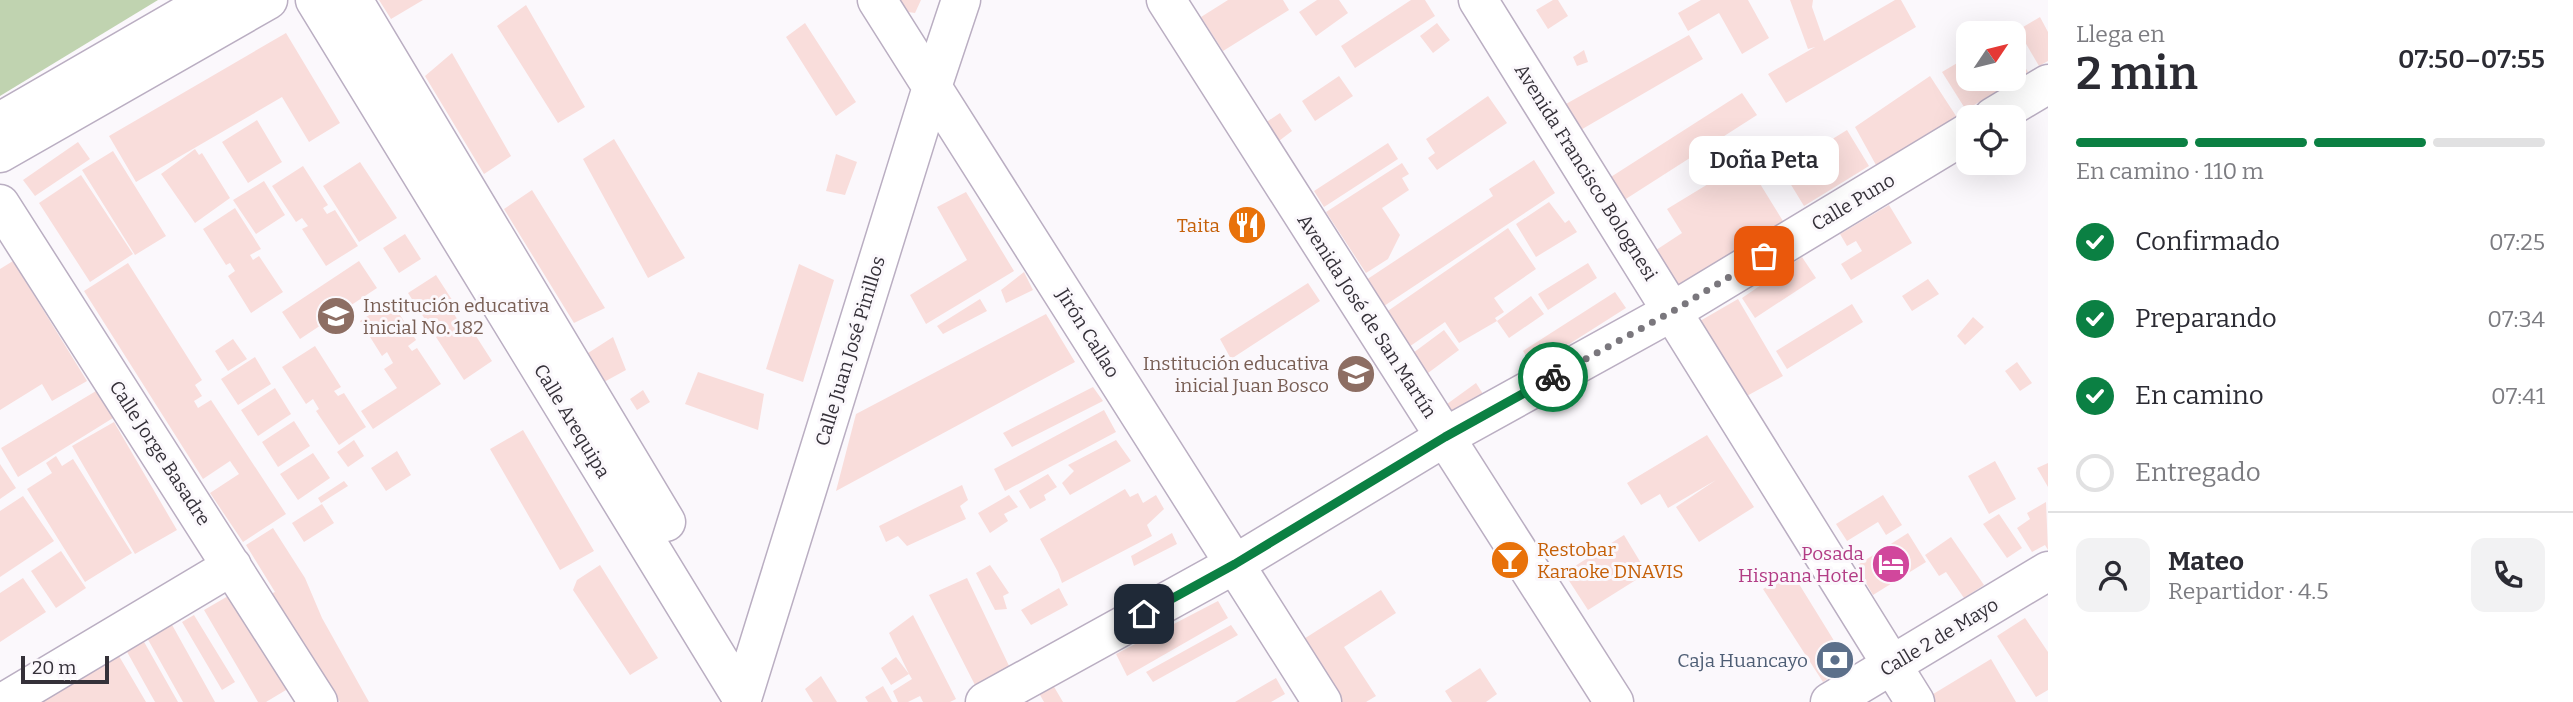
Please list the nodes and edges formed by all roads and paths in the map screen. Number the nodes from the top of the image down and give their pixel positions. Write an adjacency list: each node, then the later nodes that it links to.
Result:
1 (211, 0): 12 (street)
2 (268, 0): 14 (street)
3 (316, 0): 23 (street, Calle Arequipa)
4 (352, 0): 23 (street, Calle Arequipa)
5 (877, 0): 10 (street, Jirón Callao)
6 (961, 0): 10 (street, Calle Juan José Pinillos)
7 (1166, 0): 17 (street, Avenida José de San Martín)
8 (1478, 0): 16 (street, Avenida Francisco Bolognesi)
9 (2048, 84): 11 (street)
10 (932, 87): 19 (street, Jirón Callao); 23 (street, Calle Juan José Pinillos)
11 (2013, 105)
12 (0, 122)
13 (1956, 140): 16 (street, Calle Puno)
14 (0, 153)
15 (0, 204): 18 (street, Calle Jorge Basadre)
16 (1673, 311): 17 (street, Calle Puno); 21 (street, Avenida Francisco Bolognesi)
17 (1445, 437): 19 (street, Calle Puno); 28 (street, Avenida José de San Martín)
18 (225, 555): 22 (street); 24 (street); 25 (street, Calle Jorge Basadre)
19 (1235, 564): 26 (street, Calle Puno); 27 (street, Jirón Callao)
20 (2048, 571): 21 (street, Calle 2 de Mayo)
21 (1892, 665): 29 (street, Calle 2 de Mayo); 30 (street, Avenida Francisco Bolognesi)
22 (0, 677)
23 (749, 692)
24 (4, 702)
25 (318, 702)
26 (985, 702)
27 (1322, 702)
28 (1614, 702)
29 (1830, 702)
30 (1915, 702)

